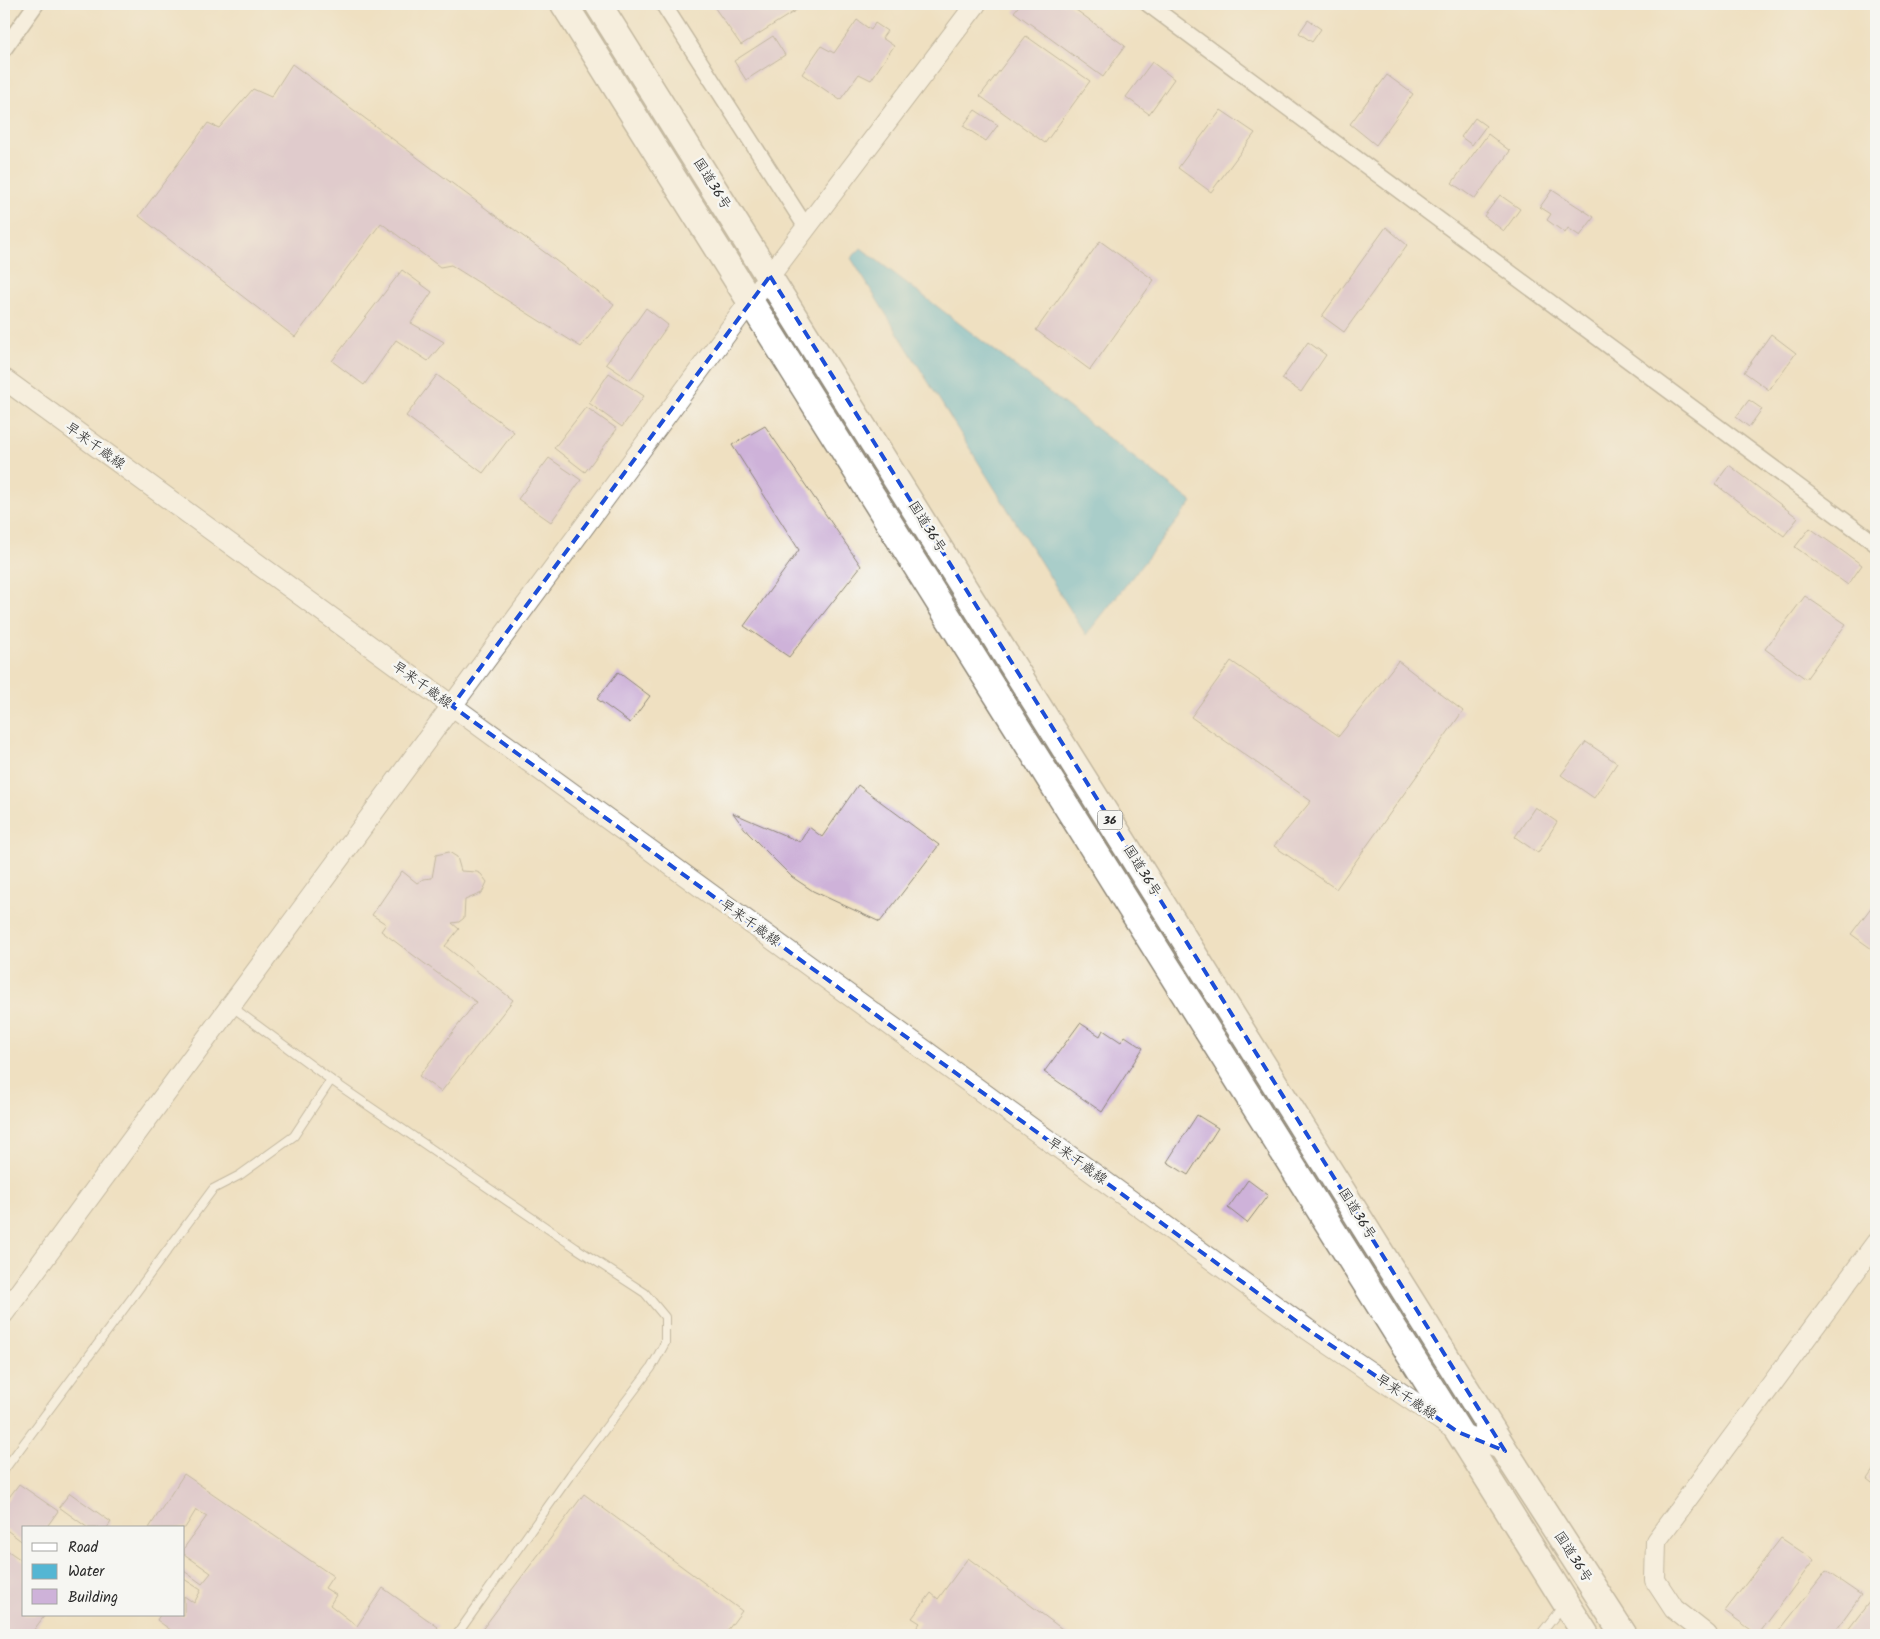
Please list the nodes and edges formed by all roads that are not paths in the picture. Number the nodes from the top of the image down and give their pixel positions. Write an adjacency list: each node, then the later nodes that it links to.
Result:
1 (36, 4): 7 (street)
2 (564, 4): 10 (highway, 36)
3 (598, 4): 9 (highway, 国道36号 / 36)
4 (663, 4): 8 (street)
5 (976, 4): 8 (street)
6 (1148, 4): 12 (street)
7 (4, 49)
8 (806, 227): 9 (street)
9 (770, 276): 10 (street); 19 (highway, 国道36号 / 36)
10 (749, 302): 13 (street); 18 (highway, 36)
11 (4, 379): 13 (street, 早来千歳線)
12 (1876, 544)
13 (452, 706): 14 (street); 18 (street, 早来千歳線)
14 (231, 1005): 15 (lane); 17 (street)
15 (331, 1080): 20 (lane); 22 (lane)
16 (1876, 1243): 26 (street)
17 (4, 1312)
18 (1458, 1432): 19 (street, 早来千歳線); 21 (highway, 36)
19 (1505, 1451): 25 (highway, 国道36号 / 36)
20 (4, 1470)
21 (1565, 1603): 23 (lane); 24 (highway, 36)
22 (458, 1633)
23 (1540, 1635)
24 (1586, 1635)
25 (1624, 1635)
26 (1707, 1635)

